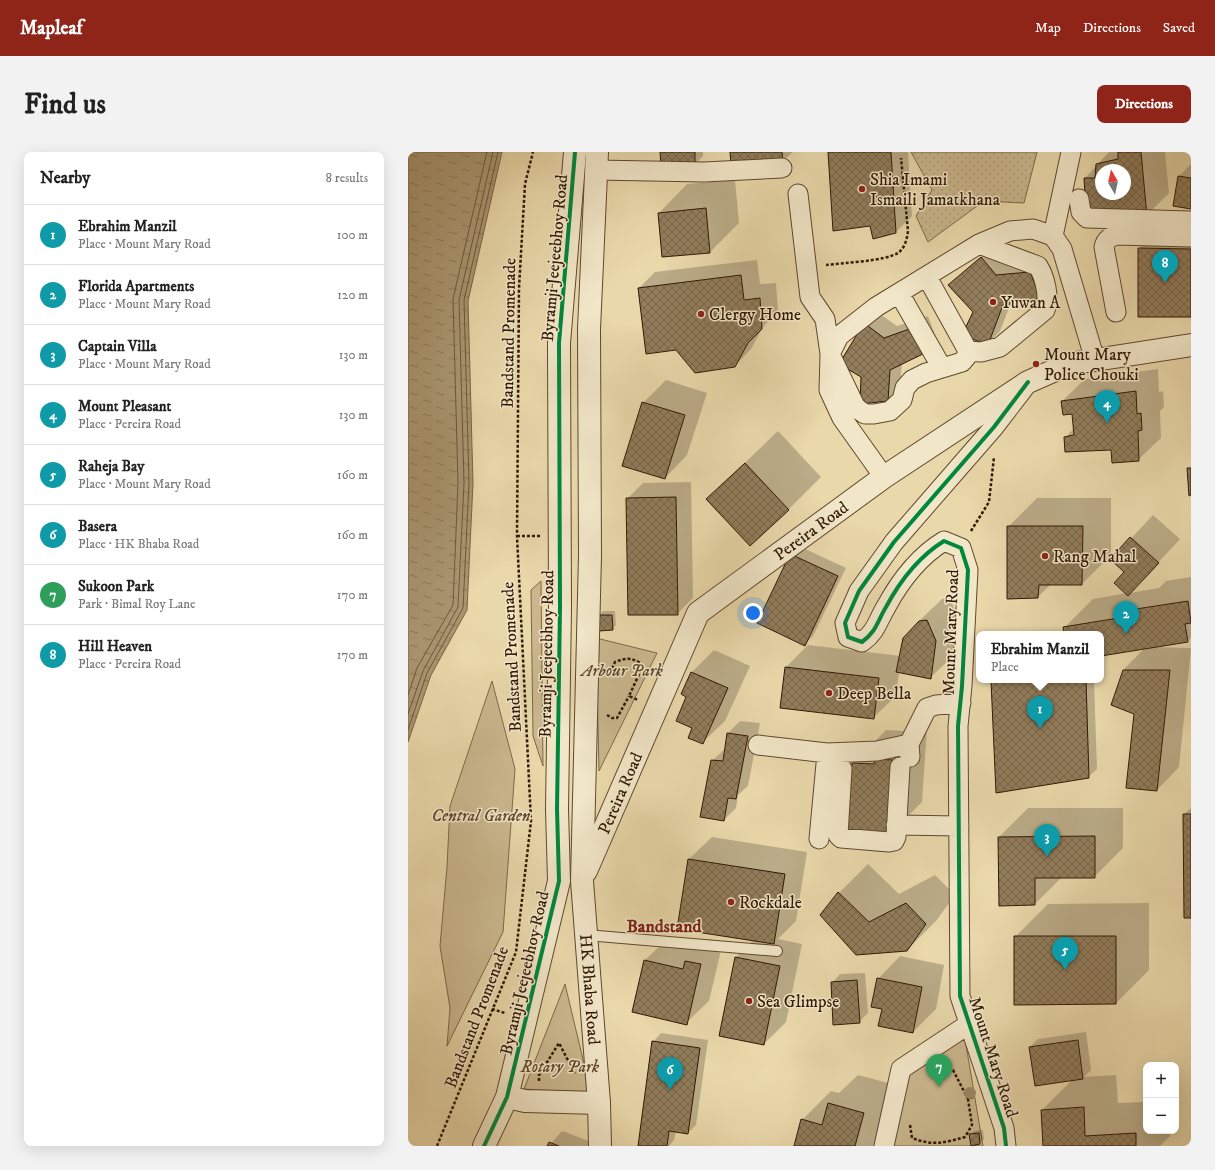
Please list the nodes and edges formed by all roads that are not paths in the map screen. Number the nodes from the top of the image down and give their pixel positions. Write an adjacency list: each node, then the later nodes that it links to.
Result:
1 (575, 152): 29 (street, Byramji Jeejeebhoy Road)
2 (1071, 152): 8 (street)
3 (597, 161): 4 (street); 30 (street, Byramji Jeejeebhoy Road)
4 (782, 168)
5 (798, 194): 16 (street)
6 (1079, 199): 7 (street)
7 (1191, 221)
8 (1052, 236): 10 (street); 17 (street)
9 (1191, 237): 13 (street)
10 (979, 244): 11 (street); 15 (street)
11 (927, 277): 12 (street); 15 (street)
12 (899, 293): 16 (street); 18 (street)
13 (1116, 312)
14 (1191, 344): 17 (street, Pereira Road)
15 (968, 351): 18 (street)
16 (830, 354): 18 (street); 20 (street)
17 (1095, 360): 19 (street, Pereira Road)
18 (942, 368)
19 (1028, 382): 20 (street, Pereira Road); 21 (street, Mount Mary Road)
20 (884, 477): 30 (street, Pereira Road)
21 (961, 703): 24 (street); 27 (street, Mount Mary Road)
22 (758, 745): 23 (street)
23 (827, 753): 24 (street); 28 (street)
24 (906, 756): 26 (street)
25 (842, 769): 26 (street)
26 (896, 825): 27 (street)
27 (959, 826): 33 (street, Mount Mary Road)
28 (819, 839)
29 (559, 881): 30 (street); 34 (street, Byramji Jeejeebhoy Road)
30 (582, 881): 31 (street, HK Bhaba Road)
31 (586, 935): 32 (lane); 35 (street, HK Bhaba Road)
32 (777, 951)
33 (969, 1024): 38 (street); 39 (street, Mount Mary Road)
34 (507, 1097): 35 (street); 36 (street, Byramji Jeejeebhoy Road)
35 (599, 1103): 37 (street, HK Bhaba Road)
36 (484, 1146)
37 (600, 1146)
38 (884, 1146)
39 (1006, 1146)

